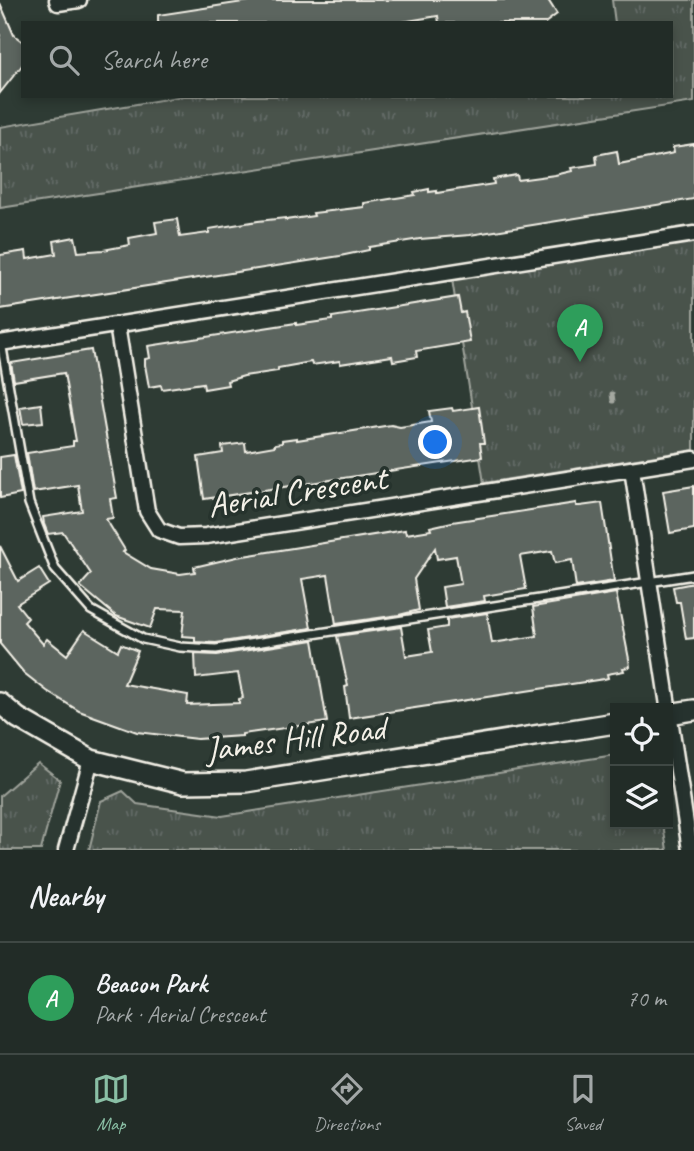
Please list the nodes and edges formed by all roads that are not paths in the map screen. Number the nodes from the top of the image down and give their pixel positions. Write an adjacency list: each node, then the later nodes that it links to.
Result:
1 (57, 0): 2 (street)
2 (79, 0)
3 (694, 233): 4 (street)
4 (117, 325): 5 (street); 7 (street, Aerial Crescent)
5 (1, 342): 9 (lane)
6 (694, 459): 7 (street, Aerial Crescent)
7 (632, 469): 9 (street)
8 (694, 575): 9 (lane)
9 (649, 582): 11 (street)
10 (0, 703): 16 (street, James Hill Road)
11 (667, 703)
12 (694, 710): 13 (street)
13 (673, 713)
14 (610, 724): 16 (street, James Hill Road)
15 (673, 740): 18 (street)
16 (91, 760): 17 (street)
17 (66, 850)
18 (690, 850)

